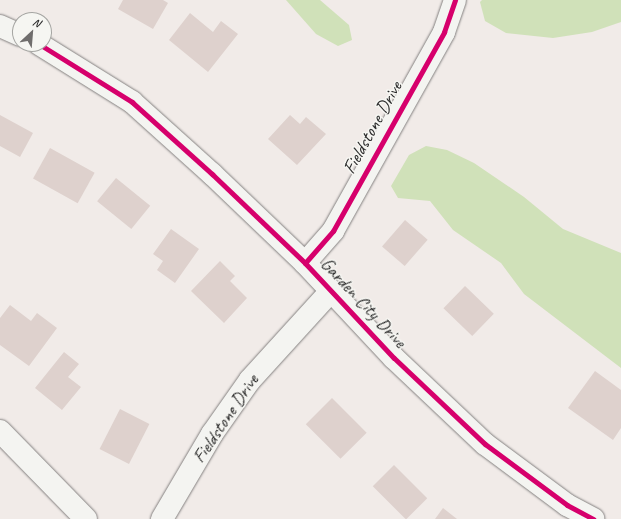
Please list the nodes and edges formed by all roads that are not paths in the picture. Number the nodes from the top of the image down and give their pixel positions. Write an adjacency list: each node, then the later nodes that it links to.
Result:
1 (455, 0): 5 (street, Fieldstone Drive)
2 (0, 26): 3 (street)
3 (12, 31)
4 (52, 52): 5 (street, Garden City Drive)
5 (305, 263): 6 (street, Garden City Drive)
6 (332, 291): 9 (street, Fieldstone Drive); 10 (street, Garden City Drive)
7 (0, 431): 8 (street)
8 (86, 519)
9 (162, 519)
10 (593, 519)

